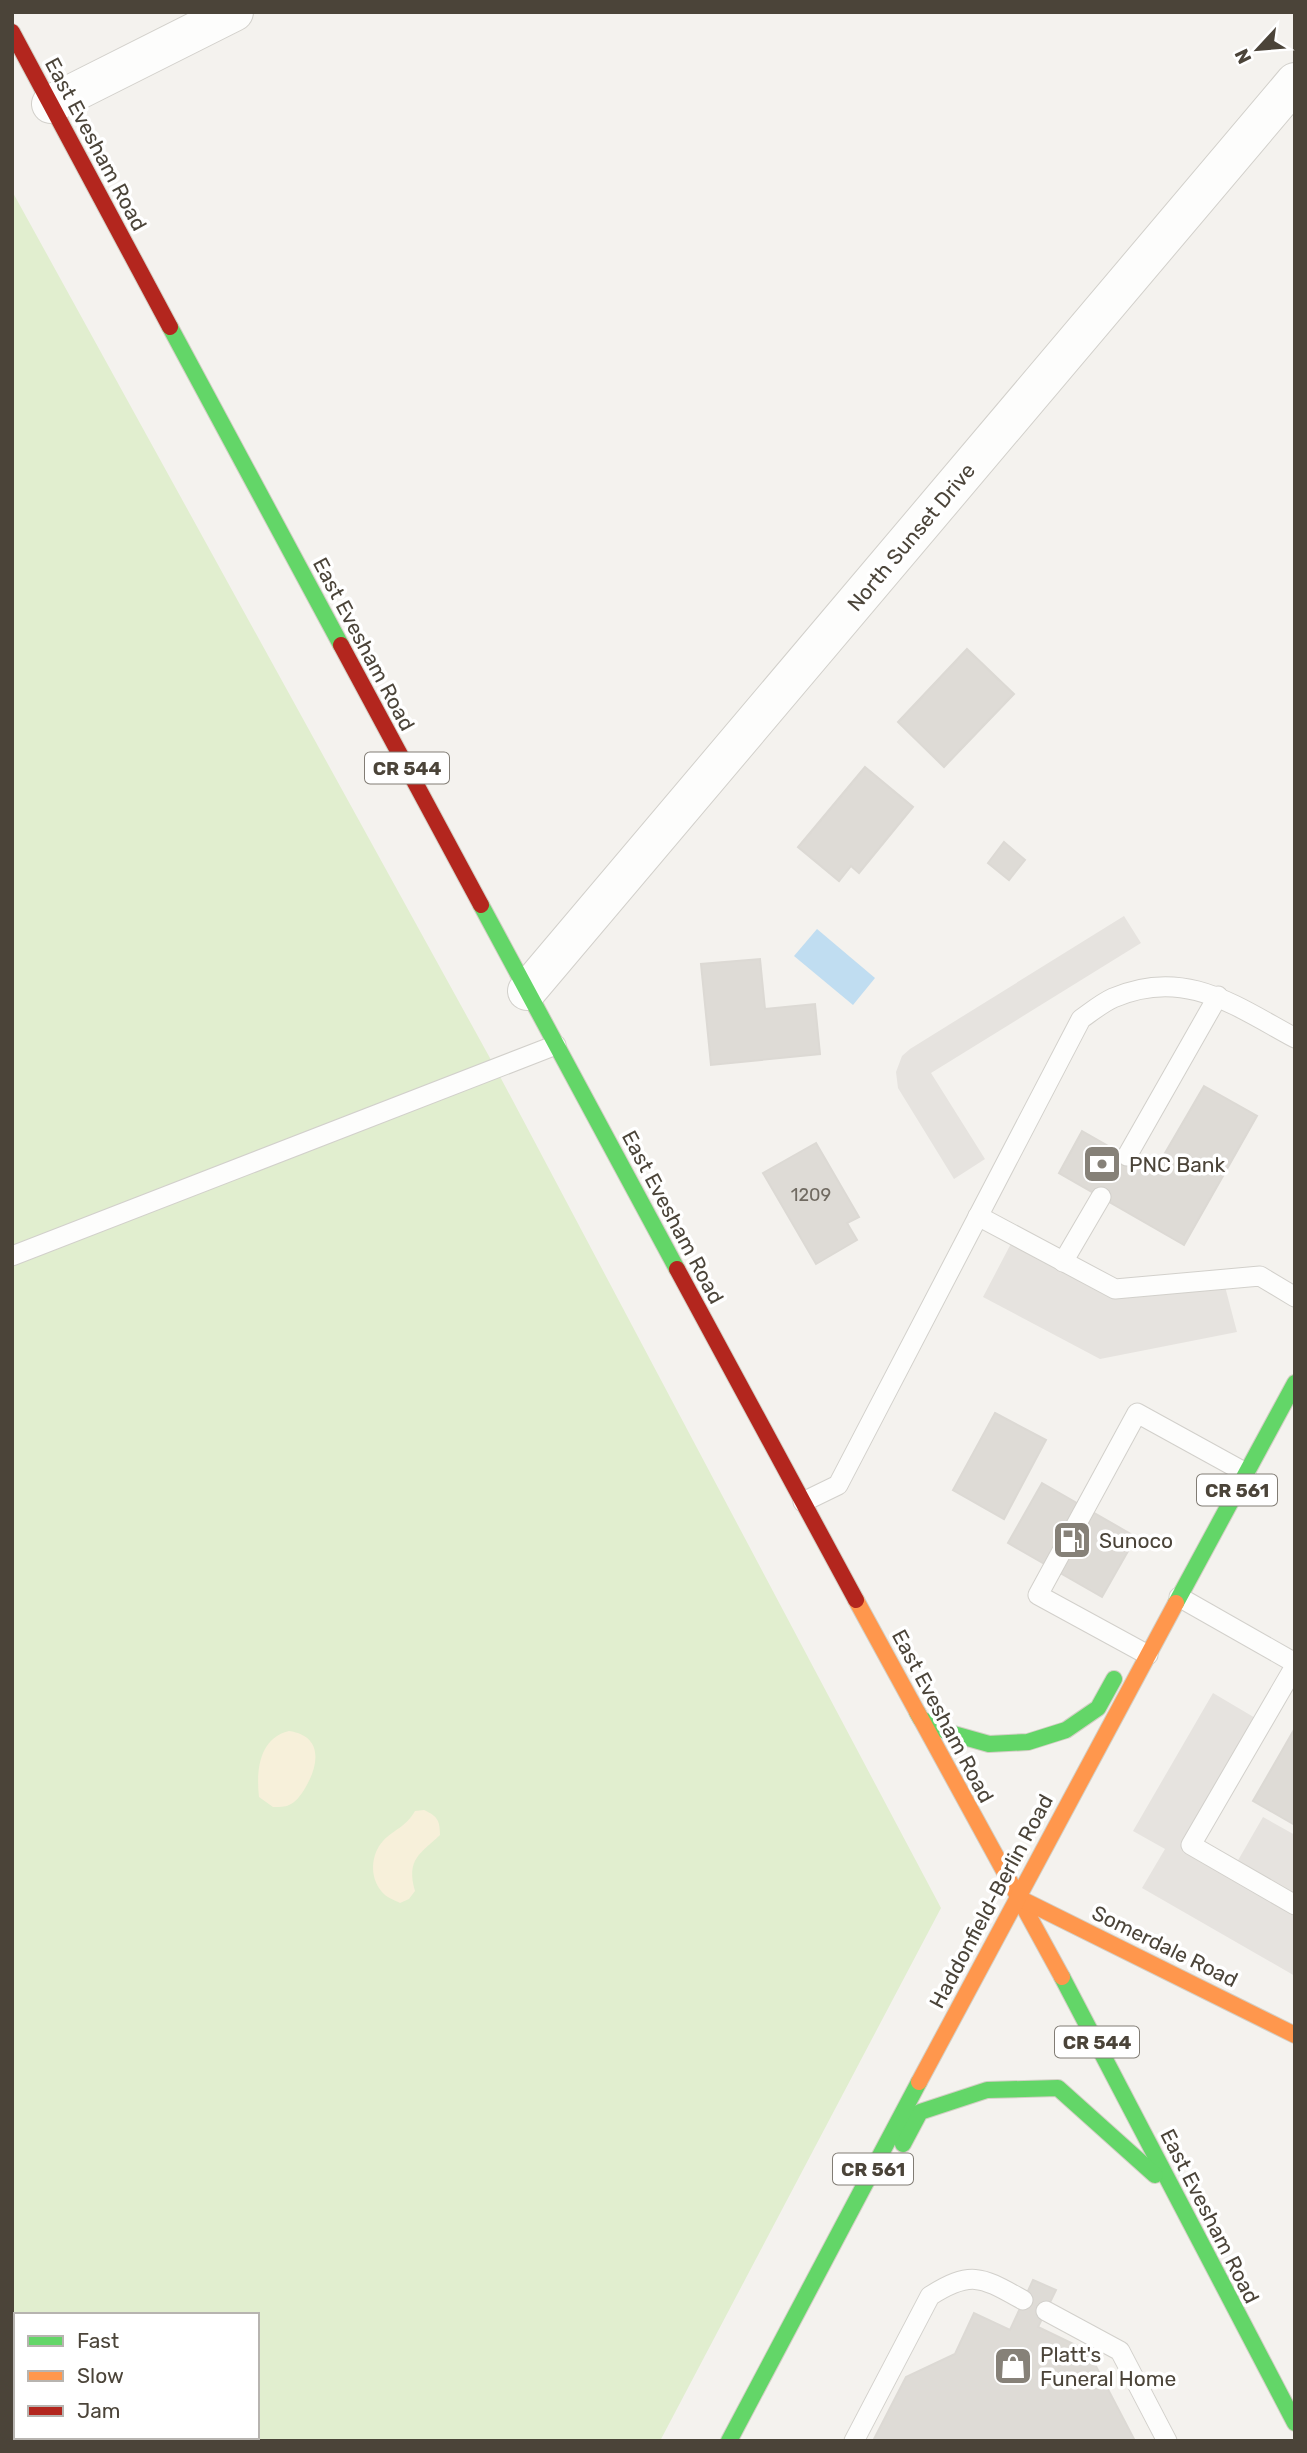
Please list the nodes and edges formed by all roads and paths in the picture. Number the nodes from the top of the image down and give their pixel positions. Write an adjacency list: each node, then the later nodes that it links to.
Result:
1 (234, 12): 4 (street)
2 (12, 32): 4 (main road, East Evesham Road / CR 544)
3 (1295, 82): 5 (street, North Sunset Drive)
4 (51, 104): 5 (main road, East Evesham Road / CR 544)
5 (527, 991): 8 (main road, East Evesham Road / CR 544)
6 (1218, 996): 7 (lane); 9 (lane); 11 (lane)
7 (1295, 1038)
8 (556, 1045): 12 (lane); 17 (main road, East Evesham Road / CR 544)
9 (1127, 1156)
10 (1101, 1198): 13 (lane)
11 (978, 1216): 13 (lane); 17 (lane)
12 (12, 1256)
13 (1063, 1262): 14 (lane)
14 (1295, 1297)
15 (1295, 1383): 16 (main road, Haddonfield-Berlin Road / CR 561)
16 (1246, 1473): 18 (main road, Haddonfield-Berlin Road / CR 561); 19 (lane)
17 (803, 1502): 22 (main road, East Evesham Road / CR 544)
18 (1179, 1597): 19 (main road, Haddonfield-Berlin Road / CR 561); 20 (lane)
19 (1148, 1655): 21 (main road, Haddonfield-Berlin Road / CR 561)
20 (1295, 1665): 24 (lane)
21 (1138, 1672): 22 (main road); 23 (main road, Haddonfield-Berlin Road / CR 561)
22 (917, 1712): 23 (main road, East Evesham Road / CR 544)
23 (1017, 1897): 25 (main road, Somerdale Road); 26 (main road, Haddonfield-Berlin Road / CR 561); 27 (main road, East Evesham Road / CR 544)
24 (1295, 1905)
25 (1295, 2035)
26 (879, 2157): 27 (main road); 31 (main road, Haddonfield-Berlin Road / CR 561)
27 (1172, 2190): 30 (main road, East Evesham Road / CR 544)
28 (1023, 2300): 32 (lane)
29 (1046, 2311): 33 (lane)
30 (1295, 2423)
31 (729, 2441)
32 (854, 2441)
33 (1167, 2441)

